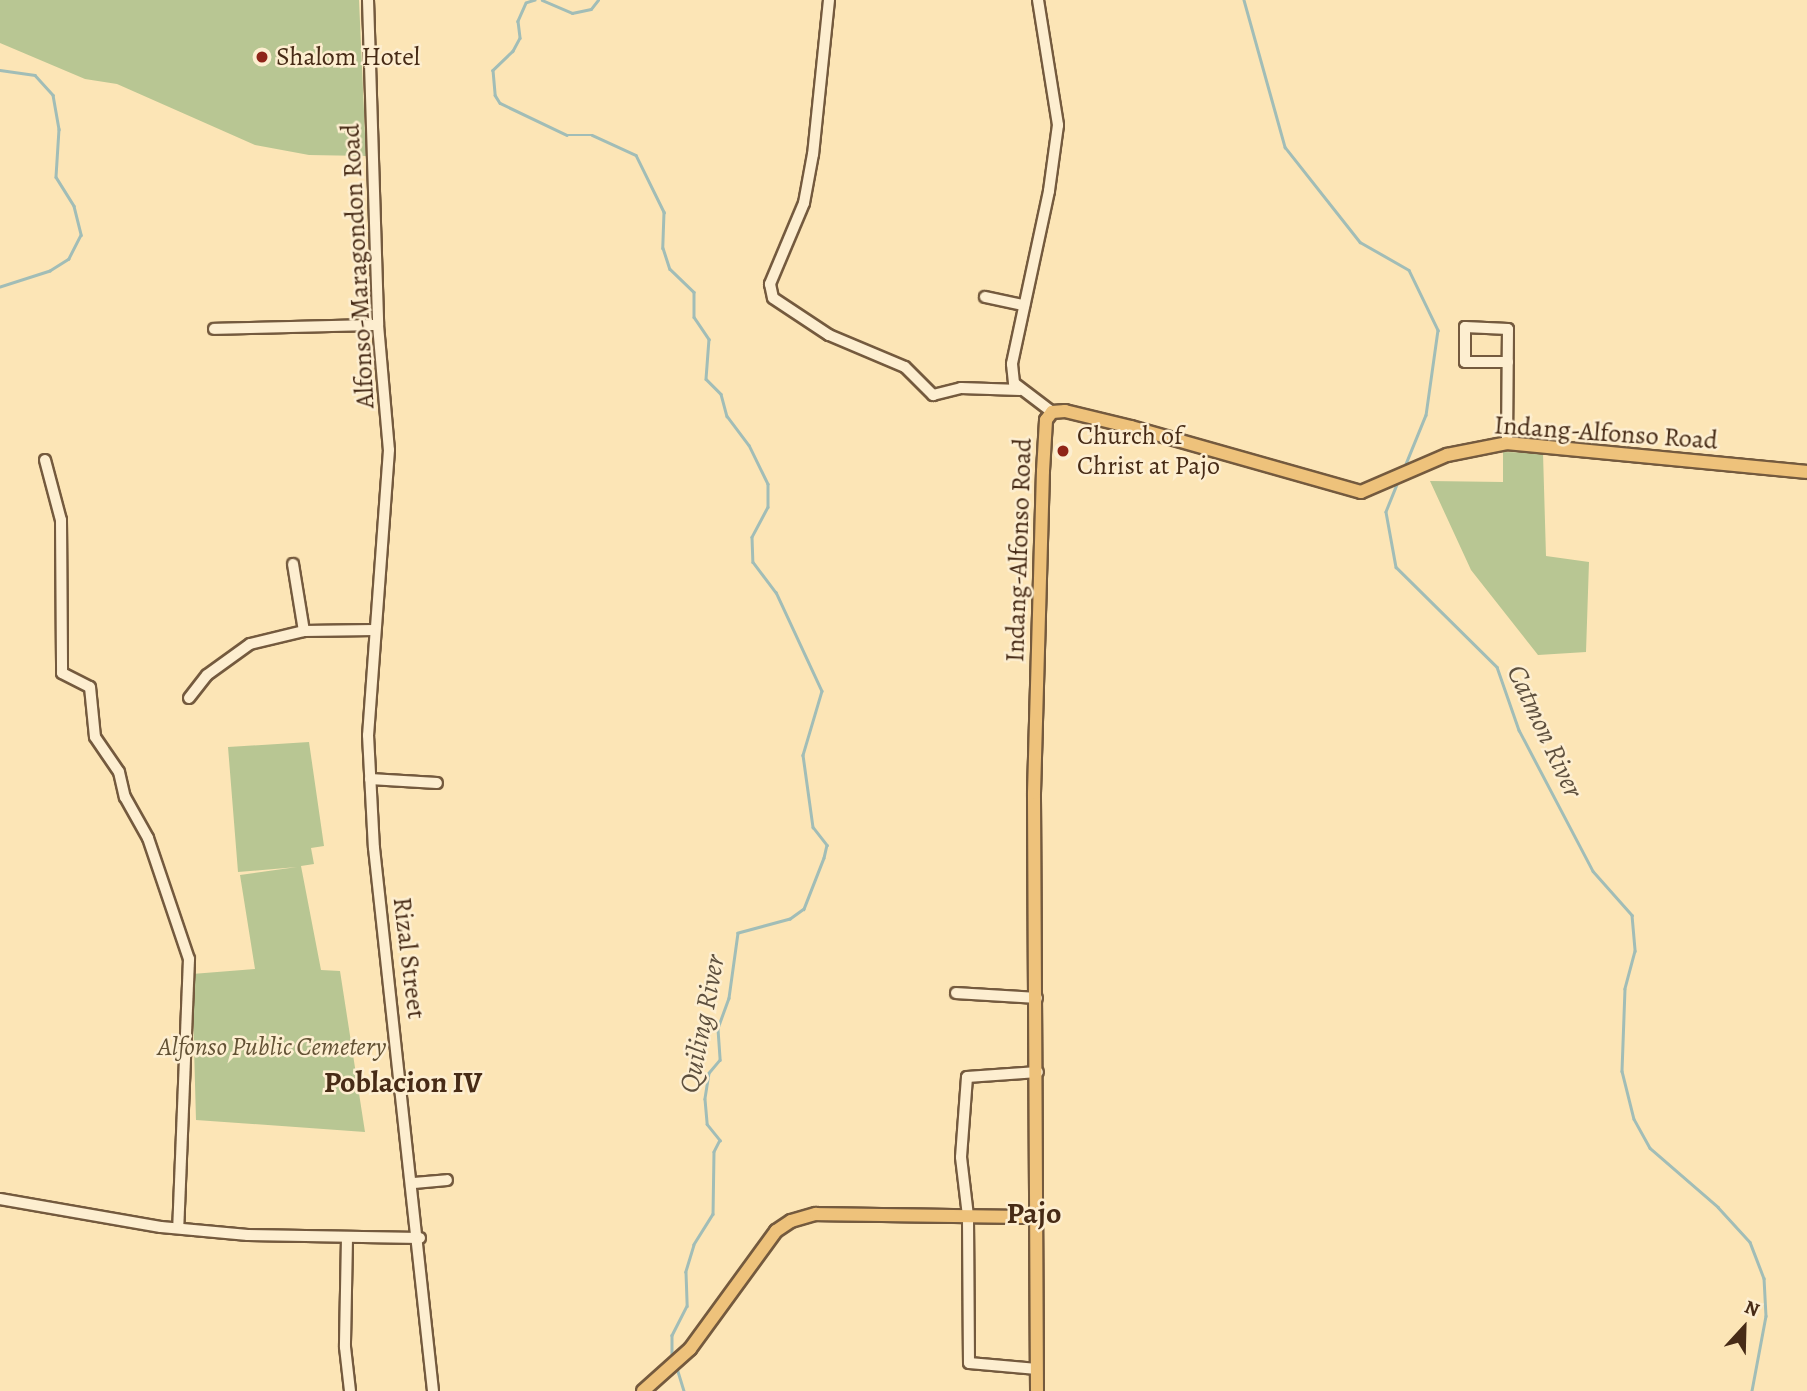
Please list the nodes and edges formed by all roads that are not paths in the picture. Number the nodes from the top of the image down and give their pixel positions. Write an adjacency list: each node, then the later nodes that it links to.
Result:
1 (368, 0): 6 (street, Alfonso-Maragondon Road)
2 (829, 0): 9 (street)
3 (1038, 0): 5 (street)
4 (985, 297): 5 (street)
5 (1024, 306): 9 (street)
6 (378, 325): 7 (street); 14 (street, Alfonso-Maragondon Road)
7 (214, 329)
8 (1508, 362): 8 (street); 11 (street)
9 (1020, 390): 10 (street)
10 (1052, 412): 11 (main road, Indang-Alfonso Road); 22 (main road, Indang-Alfonso Road)
11 (1507, 443): 13 (main road, Indang-Alfonso Road)
12 (45, 460): 29 (street)
13 (1807, 472)
14 (381, 529): 16 (street, Rizal Street)
15 (293, 564): 17 (street)
16 (374, 630): 17 (street); 19 (street, Rizal Street)
17 (304, 631): 18 (street)
18 (189, 698)
19 (370, 779): 20 (street); 25 (street, Rizal Street)
20 (437, 783)
21 (956, 993): 22 (street)
22 (1037, 998): 23 (main road, Indang-Alfonso Road)
23 (1038, 1072): 27 (street); 28 (main road, Indang-Alfonso Road)
24 (447, 1180): 25 (street)
25 (414, 1183): 31 (street, Rizal Street)
26 (0, 1199): 29 (street)
27 (968, 1216): 28 (main road); 32 (street); 35 (main road)
28 (1037, 1217): 32 (main road, Indang-Alfonso Road)
29 (178, 1228): 30 (street)
30 (347, 1238): 31 (street); 33 (street)
31 (420, 1238): 34 (street, Rizal Street)
32 (1037, 1368): 36 (main road, Indang-Alfonso Road)
33 (350, 1391)
34 (433, 1391)
35 (643, 1391)
36 (1037, 1391)

